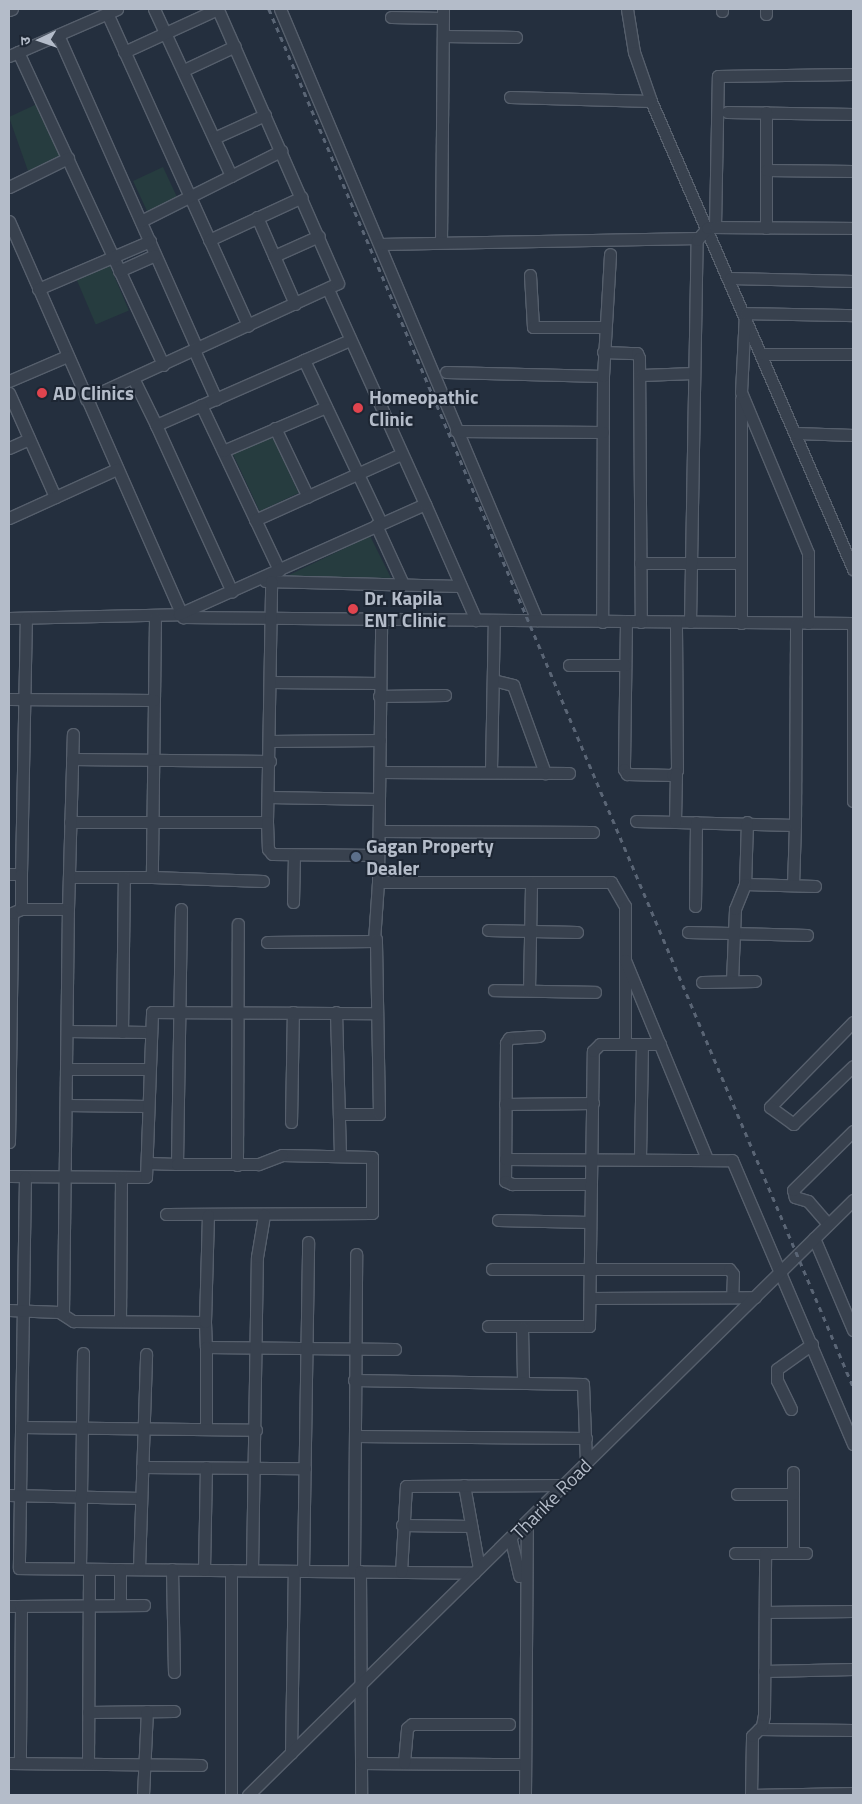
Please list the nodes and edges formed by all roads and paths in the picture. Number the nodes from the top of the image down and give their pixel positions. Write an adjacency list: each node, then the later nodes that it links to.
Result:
1 (154, 9): 8 (street)
2 (218, 9): 8 (street); 12 (street)
3 (280, 9): 43 (street)
4 (627, 9): 18 (street)
5 (112, 11): 9 (street); 13 (street)
6 (443, 13): 7 (street); 10 (street)
7 (391, 17)
8 (168, 32): 13 (street); 15 (street)
9 (58, 35): 14 (street); 34 (street)
10 (443, 36): 11 (street); 42 (street)
11 (516, 37)
12 (235, 46): 15 (street); 22 (street)
13 (124, 52): 30 (street)
14 (14, 54): 25 (street)
15 (184, 70): 23 (street)
16 (853, 74): 35 (street)
17 (510, 97): 18 (street)
18 (651, 101): 35 (street)
19 (726, 112): 20 (street)
20 (766, 112): 21 (street); 26 (street)
21 (853, 114)
22 (265, 115): 23 (street); 24 (street)
23 (214, 138): 28 (street)
24 (282, 151): 28 (street); 31 (street)
25 (68, 158): 29 (street); 46 (street)
26 (766, 170): 27 (street); 36 (street)
27 (853, 171)
28 (231, 176): 30 (street)
29 (9, 187)
30 (190, 196): 34 (street); 40 (street)
31 (302, 197): 32 (street); 38 (street)
32 (257, 217): 40 (street); 47 (street)
33 (9, 221): 52 (street)
34 (141, 221): 41 (street)
35 (711, 228): 36 (street); 39 (street); 50 (street)
36 (766, 228): 37 (street)
37 (853, 228)
38 (319, 236): 47 (street); 53 (street)
39 (698, 238): 42 (street); 68 (street)
40 (209, 240): 57 (street)
41 (150, 241): 45 (street); 46 (street)
42 (441, 242): 43 (street)
43 (380, 244): 81 (street)
44 (610, 254): 58 (street)
45 (155, 255): 48 (street); 60 (street)
46 (113, 256): 48 (street); 52 (street)
47 (274, 256): 54 (street)
48 (119, 271): 66 (street)
49 (530, 275): 58 (street)
50 (730, 278): 51 (street); 55 (street)
51 (853, 281)
52 (38, 289): 64 (street)
53 (328, 289): 54 (street); 59 (street)
54 (295, 304): 57 (street)
55 (745, 313): 56 (street); 62 (street); 73 (street)
56 (853, 315)
57 (248, 326): 60 (street)
58 (604, 327): 61 (street)
59 (350, 340): 65 (street); 88 (street)
60 (195, 350): 66 (street); 75 (street)
61 (604, 352): 69 (street); 70 (street)
62 (763, 354): 63 (street); 83 (street)
63 (853, 354)
64 (68, 356): 72 (street); 76 (street)
65 (304, 360): 75 (street); 78 (street)
66 (163, 365): 71 (street)
67 (446, 372): 70 (street)
68 (694, 373): 69 (street); 97 (street)
69 (641, 375): 98 (street)
70 (603, 376): 82 (street)
71 (133, 378): 76 (street); 79 (street)
72 (9, 380)
73 (741, 392): 99 (street); 122 (street)
74 (9, 393): 85 (street)
75 (216, 399): 77 (street)
76 (86, 400): 89 (street)
77 (201, 405): 79 (street); 87 (street)
78 (326, 406): 80 (street); 90 (street)
79 (156, 425): 106 (street)
80 (275, 428): 87 (street); 92 (street)
81 (456, 431): 82 (street); 115 (street)
82 (603, 432): 116 (street)
83 (796, 433): 84 (street); 101 (street)
84 (853, 435)
85 (29, 439): 86 (street); 91 (street)
86 (9, 448)
87 (223, 451): 95 (street)
88 (401, 454): 90 (street); 93 (street)
89 (117, 469): 91 (street); 107 (street)
90 (358, 475): 92 (street); 96 (street)
91 (55, 497): 94 (street)
92 (308, 497): 95 (street)
93 (425, 504): 96 (street); 105 (street)
94 (9, 518)
95 (255, 520): 100 (street)
96 (378, 524): 100 (street); 104 (street)
97 (689, 562): 98 (street); 99 (street); 120 (street)
98 (640, 563): 118 (street)
99 (740, 563): 121 (street)
100 (279, 570): 102 (street)
101 (853, 570)
102 (256, 580): 103 (street); 106 (street)
103 (271, 581): 104 (street); 111 (street)
104 (403, 584): 105 (street)
105 (460, 586): 113 (street)
106 (232, 592): 107 (street)
107 (179, 614): 110 (street); 111 (street)
108 (9, 618): 109 (street)
109 (26, 618): 110 (street); 132 (street)
110 (155, 618): 133 (street)
111 (272, 619): 112 (street); 127 (street)
112 (381, 619): 113 (street); 128 (street)
113 (476, 620): 114 (street)
114 (494, 620): 115 (street); 126 (street)
115 (537, 620): 116 (street)
116 (602, 622): 117 (street)
117 (626, 622): 118 (street); 124 (street)
118 (641, 622): 119 (street)
119 (676, 622): 120 (street); 144 (street)
120 (690, 622): 121 (street)
121 (740, 623): 122 (street)
122 (802, 623): 123 (street); 156 (street)
123 (853, 623): 140 (street)
124 (625, 665): 125 (street); 144 (street)
125 (569, 666)
126 (493, 680): 141 (street); 143 (street)
127 (270, 682): 128 (street); 136 (street)
128 (380, 683): 129 (street)
129 (379, 696): 130 (street); 135 (street)
130 (445, 696)
131 (9, 700): 132 (street)
132 (24, 700): 133 (street); 161 (street)
133 (154, 700): 138 (street)
134 (73, 734): 137 (street)
135 (380, 740): 136 (street); 142 (street)
136 (270, 741): 139 (street)
137 (72, 759): 138 (street); 151 (street)
138 (153, 760): 139 (street); 152 (street)
139 (270, 762): 146 (street)
140 (853, 766): 148 (street)
141 (491, 770): 142 (street); 143 (street)
142 (380, 772): 147 (street)
143 (545, 773): 145 (street)
144 (676, 773): 150 (street)
145 (569, 774)
146 (269, 797): 147 (street); 153 (street)
147 (379, 799): 157 (street)
148 (853, 801)
149 (636, 821): 150 (street)
150 (675, 821): 154 (street)
151 (70, 822): 152 (street); 162 (street)
152 (153, 822): 153 (street); 164 (street)
153 (268, 822): 159 (street)
154 (696, 822): 155 (street); 172 (street)
155 (747, 822): 156 (street); 168 (street)
156 (795, 825): 169 (street)
157 (379, 831): 158 (street); 160 (street)
158 (593, 832)
159 (294, 854): 160 (street); 171 (street)
160 (378, 855): 166 (street)
161 (15, 874): 173 (street)
162 (69, 877): 163 (street); 174 (street)
163 (124, 877): 164 (street); 199 (street)
164 (152, 877): 165 (street)
165 (263, 881)
166 (378, 882): 167 (street); 183 (street)
167 (531, 882): 178 (street); 185 (street)
168 (745, 884): 169 (street); 181 (street)
169 (793, 885): 170 (street)
170 (815, 886)
171 (293, 902)
172 (695, 906)
173 (21, 908): 174 (street); 215 (street)
174 (68, 909): 198 (street)
175 (181, 909): 192 (street)
176 (238, 924): 195 (street)
177 (488, 930): 178 (street)
178 (530, 930): 179 (street); 190 (street)
179 (577, 932)
180 (688, 932): 181 (street)
181 (733, 933): 182 (street); 186 (street)
182 (807, 934)
183 (376, 939): 184 (street); 196 (street)
184 (267, 942)
185 (622, 954): 202 (street); 204 (street)
186 (732, 981): 187 (street); 188 (street)
187 (755, 981)
188 (702, 982)
189 (494, 990): 190 (street)
190 (529, 990): 191 (street)
191 (595, 992)
192 (178, 1011): 195 (street); 200 (street); 222 (street)
193 (293, 1012): 194 (street); 195 (street); 213 (street)
194 (336, 1012): 196 (street); 212 (street)
195 (238, 1013): 223 (street)
196 (377, 1013): 212 (street)
197 (853, 1022): 205 (street)
198 (67, 1031): 199 (street); 206 (street)
199 (122, 1032): 200 (street)
200 (148, 1032): 207 (street)
201 (539, 1036): 209 (street)
202 (625, 1044): 203 (street); 208 (street)
203 (642, 1044): 204 (street); 219 (street)
204 (660, 1044): 217 (street)
205 (853, 1066)
206 (67, 1069): 207 (street); 210 (street)
207 (149, 1069): 211 (street)
208 (593, 1103): 209 (street); 218 (street)
209 (505, 1104): 220 (street)
210 (66, 1105): 211 (street); 226 (street)
211 (148, 1106): 221 (street)
212 (339, 1114): 216 (street)
213 (290, 1122)
214 (853, 1131): 235 (street)
215 (9, 1142)
216 (340, 1156): 223 (street); 232 (street)
217 (706, 1157): 219 (street); 241 (street)
218 (591, 1158): 219 (street); 220 (street); 228 (street)
219 (640, 1158)
220 (505, 1159): 228 (street)
221 (148, 1164): 222 (street); 227 (street)
222 (176, 1164): 223 (street)
223 (237, 1165)
224 (9, 1176): 225 (street)
225 (25, 1177): 226 (street); 246 (street)
226 (66, 1178): 227 (street); 248 (street)
227 (121, 1178): 249 (street)
228 (591, 1184): 234 (street)
229 (853, 1200): 235 (street, Tharike Road)
230 (166, 1214): 231 (street)
231 (208, 1215): 232 (street); 250 (street)
232 (264, 1216): 256 (street)
233 (498, 1220): 234 (street)
234 (590, 1222): 239 (street)
235 (828, 1224): 236 (street, Tharike Road)
236 (814, 1238): 241 (street, Tharike Road); 247 (street)
237 (308, 1242): 257 (street)
238 (356, 1254): 258 (street)
239 (590, 1267): 240 (street); 242 (street); 244 (street)
240 (492, 1269)
241 (781, 1273): 243 (street, Tharike Road); 254 (street)
242 (732, 1297): 243 (street); 244 (street)
243 (755, 1297): 273 (street, Tharike Road)
244 (591, 1298): 252 (street)
245 (9, 1310): 246 (street)
246 (23, 1310): 248 (street); 265 (street)
247 (849, 1310): 253 (street)
248 (63, 1314): 249 (street)
249 (120, 1321): 250 (street)
250 (205, 1322): 255 (street)
251 (488, 1326): 252 (street)
252 (522, 1327): 263 (street)
253 (853, 1330)
254 (812, 1344): 264 (street); 272 (street)
255 (206, 1347): 256 (street); 268 (street)
256 (257, 1348): 257 (street); 269 (street)
257 (305, 1348): 258 (street); 277 (street)
258 (354, 1348): 259 (street); 262 (street)
259 (395, 1349)
260 (83, 1353): 266 (street)
261 (146, 1354): 267 (street)
262 (354, 1380): 263 (street); 270 (street)
263 (523, 1381): 271 (street)
264 (791, 1409)
265 (21, 1427): 266 (street); 283 (street)
266 (82, 1428): 267 (street); 284 (street)
267 (143, 1428): 268 (street); 274 (street)
268 (206, 1429): 269 (street)
269 (256, 1430): 276 (street)
270 (356, 1436): 271 (street); 304 (street)
271 (586, 1438): 273 (street)
272 (853, 1444)
273 (586, 1463): 280 (street, Tharike Road)
274 (142, 1467): 275 (street); 285 (street)
275 (206, 1467): 276 (street); 299 (street)
276 (254, 1467): 277 (street); 301 (street)
277 (305, 1468): 303 (street)
278 (792, 1472): 282 (street)
279 (464, 1485): 280 (street); 286 (street); 288 (street)
280 (564, 1485): 287 (street, Tharike Road)
281 (737, 1494): 282 (street)
282 (793, 1494): 292 (street)
283 (14, 1495): 284 (street); 294 (street)
284 (81, 1496): 285 (street); 295 (street)
285 (141, 1498): 297 (street)
286 (402, 1525): 288 (street); 305 (street)
287 (527, 1525): 289 (street, Tharike Road); 338 (street)
288 (471, 1526): 302 (street)
289 (511, 1540): 302 (street, Tharike Road); 330 (street)
290 (735, 1553): 291 (street)
291 (766, 1553): 292 (street); 312 (street)
292 (793, 1553): 293 (street)
293 (806, 1553)
294 (14, 1568): 295 (street)
295 (85, 1568): 296 (street); 310 (street)
296 (120, 1569): 297 (street); 306 (street)
297 (139, 1569): 298 (street)
298 (172, 1569): 299 (street); 316 (street)
299 (204, 1570): 300 (street)
300 (231, 1570): 301 (street); 334 (street)
301 (252, 1570): 303 (street)
302 (477, 1570): 305 (street); 317 (street, Tharike Road)
303 (298, 1571): 304 (street); 324 (street)
304 (357, 1571): 305 (street); 317 (street)
305 (401, 1572)
306 (120, 1605): 307 (street); 310 (street)
307 (144, 1605)
308 (9, 1606): 309 (street)
309 (21, 1606): 310 (street); 313 (street)
310 (89, 1606): 320 (street)
311 (853, 1611): 312 (street)
312 (765, 1612): 315 (street)
313 (15, 1655): 326 (street)
314 (853, 1669): 315 (street)
315 (764, 1671): 322 (street)
316 (174, 1672)
317 (361, 1683): 324 (street, Tharike Road); 325 (street)
318 (147, 1711): 319 (street); 320 (street); 329 (street)
319 (174, 1711)
320 (88, 1712): 327 (street)
321 (509, 1724): 328 (street)
322 (760, 1729): 323 (street); 339 (street)
323 (853, 1730)
324 (291, 1752): 335 (street, Tharike Road)
325 (361, 1762): 328 (street); 336 (street)
326 (14, 1763): 327 (street)
327 (88, 1763): 329 (street)
328 (404, 1763): 330 (street)
329 (147, 1764): 331 (street); 333 (street)
330 (520, 1764): 337 (street)
331 (201, 1765)
332 (853, 1794): 339 (street)
333 (143, 1795)
334 (231, 1795)
335 (248, 1795)
336 (361, 1795)
337 (520, 1795)
338 (526, 1795)
339 (751, 1795)

